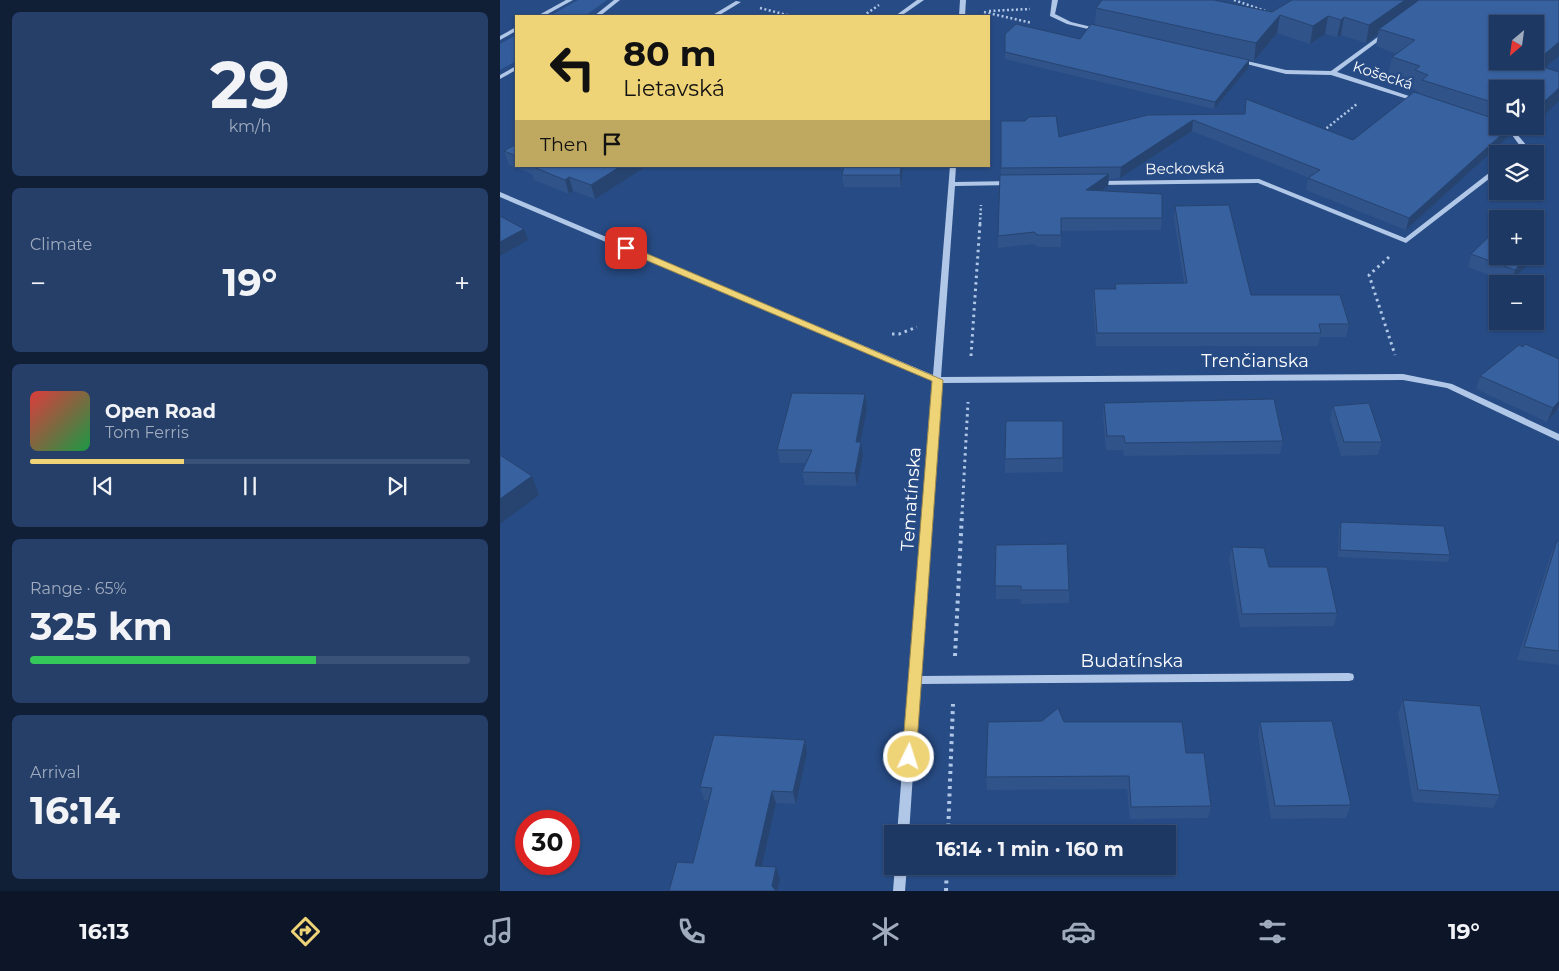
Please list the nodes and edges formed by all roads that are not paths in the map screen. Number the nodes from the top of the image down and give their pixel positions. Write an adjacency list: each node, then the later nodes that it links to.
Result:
1 (570, 0): 7 (street)
2 (617, 0): 8 (street)
3 (921, 0): 10 (street)
4 (963, 0): 11 (street)
5 (1055, 0): 14 (street)
6 (738, 2): 9 (street)
7 (542, 15)
8 (598, 15)
9 (716, 15)
10 (899, 15)
11 (962, 15)
12 (1392, 29): 18 (street)
13 (515, 30): 15 (street)
14 (1106, 32)
15 (500, 38)
16 (1229, 59): 18 (street)
17 (515, 68): 19 (street)
18 (1332, 73): 20 (street, Košecká)
19 (500, 76)
20 (1424, 103)
21 (1515, 135): 22 (street)
22 (1523, 145)
23 (953, 167): 27 (street, Tematínska)
24 (1489, 175): 26 (street, Beckovská)
25 (1022, 183): 27 (street)
26 (1091, 183)
27 (952, 184): 29 (street, Tematínska)
28 (500, 194): 29 (street)
29 (938, 380): 30 (street, Trenčianska); 32 (street, Tematínska)
30 (1559, 438)
31 (1349, 677): 32 (street, Budatínska)
32 (915, 680): 33 (street, Tematínska)
33 (904, 825)
34 (900, 875): 35 (street)
35 (899, 891)

